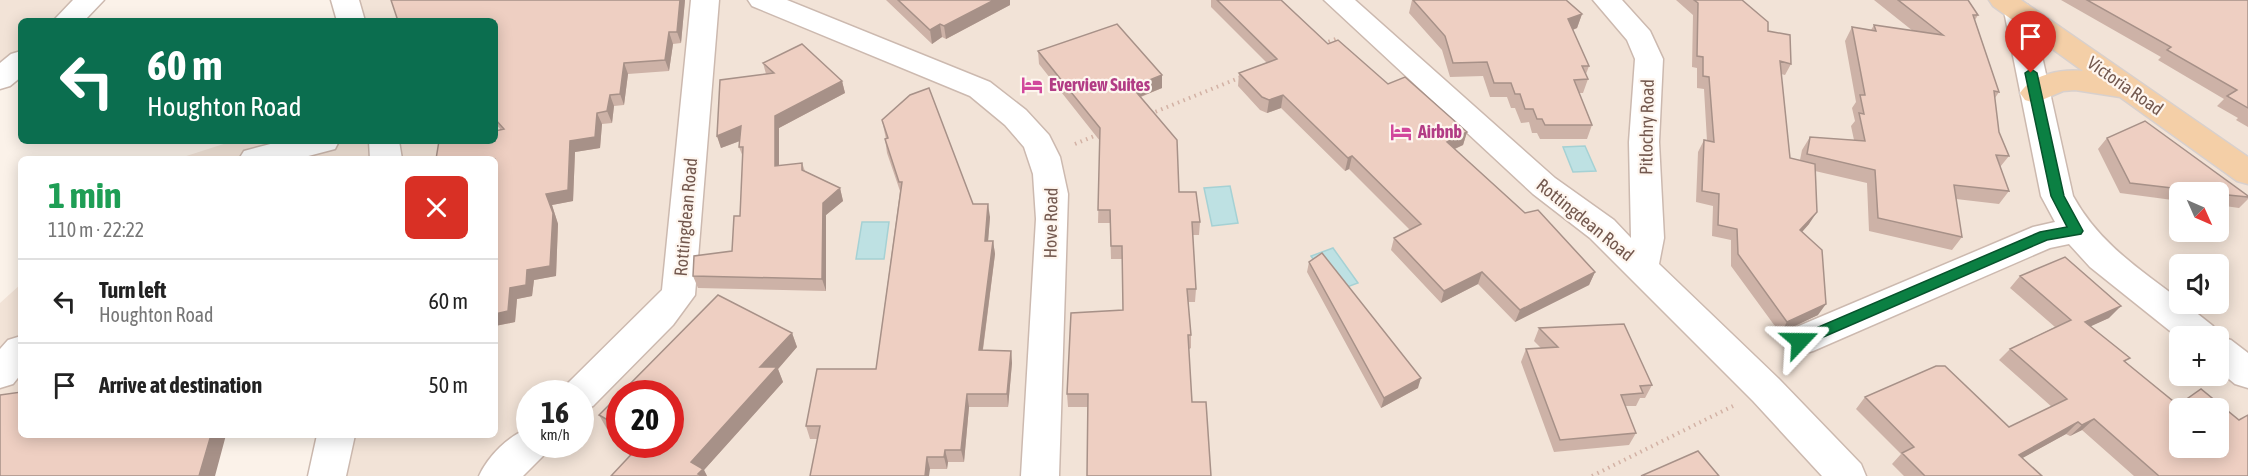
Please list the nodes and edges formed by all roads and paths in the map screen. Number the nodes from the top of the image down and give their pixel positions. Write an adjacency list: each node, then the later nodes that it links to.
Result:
1 (90, 0): 8 (street)
2 (345, 0): 9 (street)
3 (705, 0): 31 (street, Rottingdean Road)
4 (762, 0): 21 (street, Hove Road)
5 (1338, 0): 10 (street, Rottingdean Road)
6 (1607, 0): 24 (street, Pitlochry Road)
7 (2010, 6): 15 (street); 16 (main road, Victoria Road)
8 (70, 18)
9 (350, 18)
10 (1367, 27): 11 (path); 24 (street, Rottingdean Road)
11 (1323, 45)
12 (18, 64): 14 (street)
13 (1245, 76): 17 (path)
14 (0, 80)
15 (2035, 93): 16 (main road); 23 (street)
16 (2141, 97): 22 (main road, Victoria Road)
17 (1146, 116)
18 (1102, 133): 21 (path)
19 (312, 144): 20 (street)
20 (266, 156)
21 (1046, 156): 37 (street, Hove Road)
22 (2248, 173)
23 (2076, 231): 25 (street); 26 (street)
24 (1642, 267): 32 (street, Rottingdean Road)
25 (2188, 326)
26 (1800, 341)
27 (18, 353): 29 (street)
28 (2229, 358): 30 (street)
29 (0, 373)
30 (2248, 373)
31 (594, 381)
32 (1766, 390): 38 (path); 39 (street, Rottingdean Road)
33 (335, 438): 35 (street)
34 (516, 458): 36 (street)
35 (327, 476)
36 (498, 476)
37 (1040, 476)
38 (1592, 476)
39 (1847, 476)

